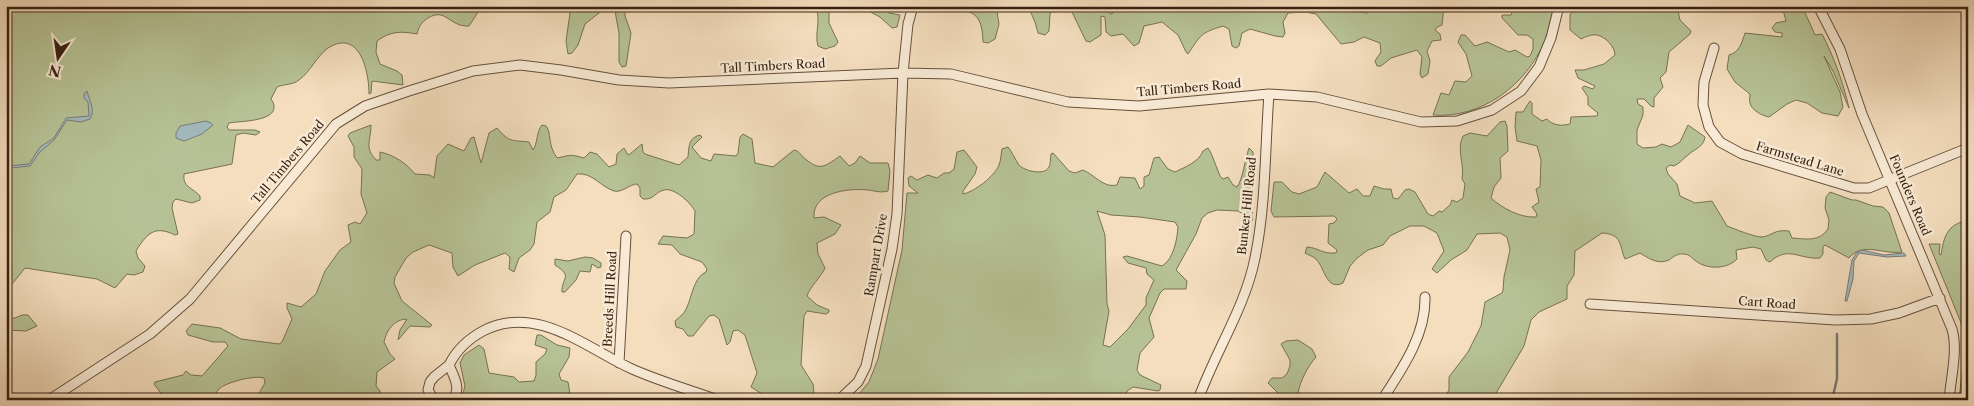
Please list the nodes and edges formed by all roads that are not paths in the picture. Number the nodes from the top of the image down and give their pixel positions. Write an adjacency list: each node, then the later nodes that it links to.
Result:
1 (913, 6): 5 (street, Rampart Drive)
2 (1559, 6): 6 (street, Tall Timbers Road)
3 (1818, 6): 8 (street, Founders Road)
4 (1714, 48): 8 (street, Farmstead Lane)
5 (903, 73): 6 (street, Tall Timbers Road); 15 (street, Tall Timbers Road); 19 (street, Rampart Drive)
6 (1269, 94): 20 (street, Bunker Hill Road)
7 (1968, 148): 8 (street, Farmstead Lane)
8 (1890, 180): 11 (street, Founders Road)
9 (626, 236): 13 (street, Breeds Hill Road)
10 (1425, 297): 21 (street)
11 (1940, 298): 12 (street, Cart Road); 22 (street, Founders Road)
12 (1590, 304)
13 (620, 363): 14 (street); 18 (street)
14 (449, 365): 16 (street); 17 (street)
15 (44, 400)
16 (434, 400)
17 (452, 400)
18 (718, 400)
19 (839, 400)
20 (1198, 400)
21 (1382, 400)
22 (1949, 400)

